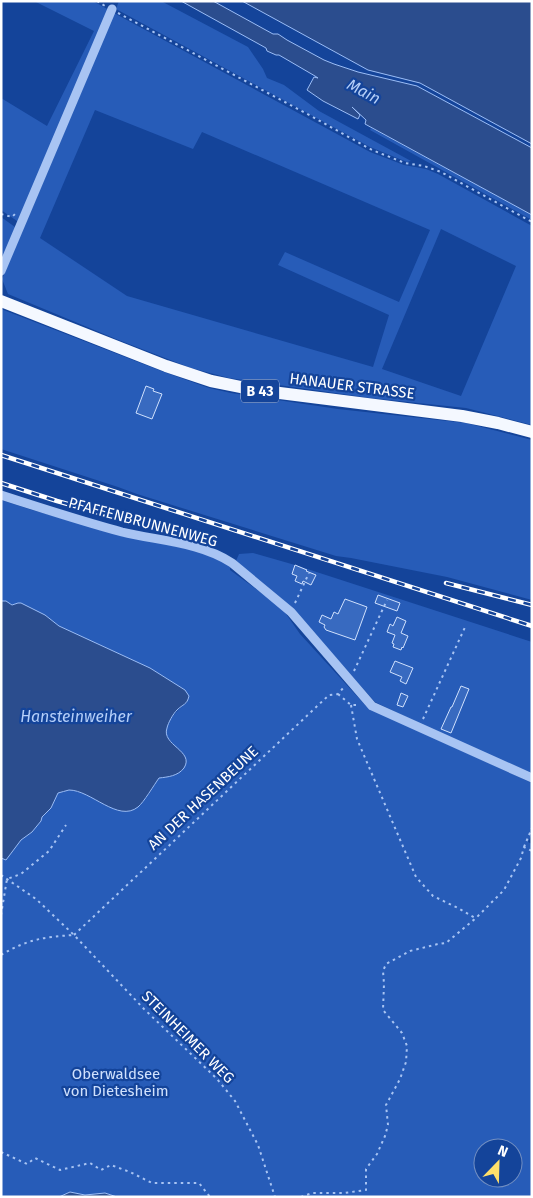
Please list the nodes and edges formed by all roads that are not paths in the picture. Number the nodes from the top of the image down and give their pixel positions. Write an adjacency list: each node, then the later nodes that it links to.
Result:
1 (112, 9): 2 (lane)
2 (1, 271)
3 (1, 301): 4 (main road, HANAUER STRASSE / B 43)
4 (532, 432)
5 (1, 495): 6 (lane, PFAFFENBRUNNENWEG)
6 (532, 778)

